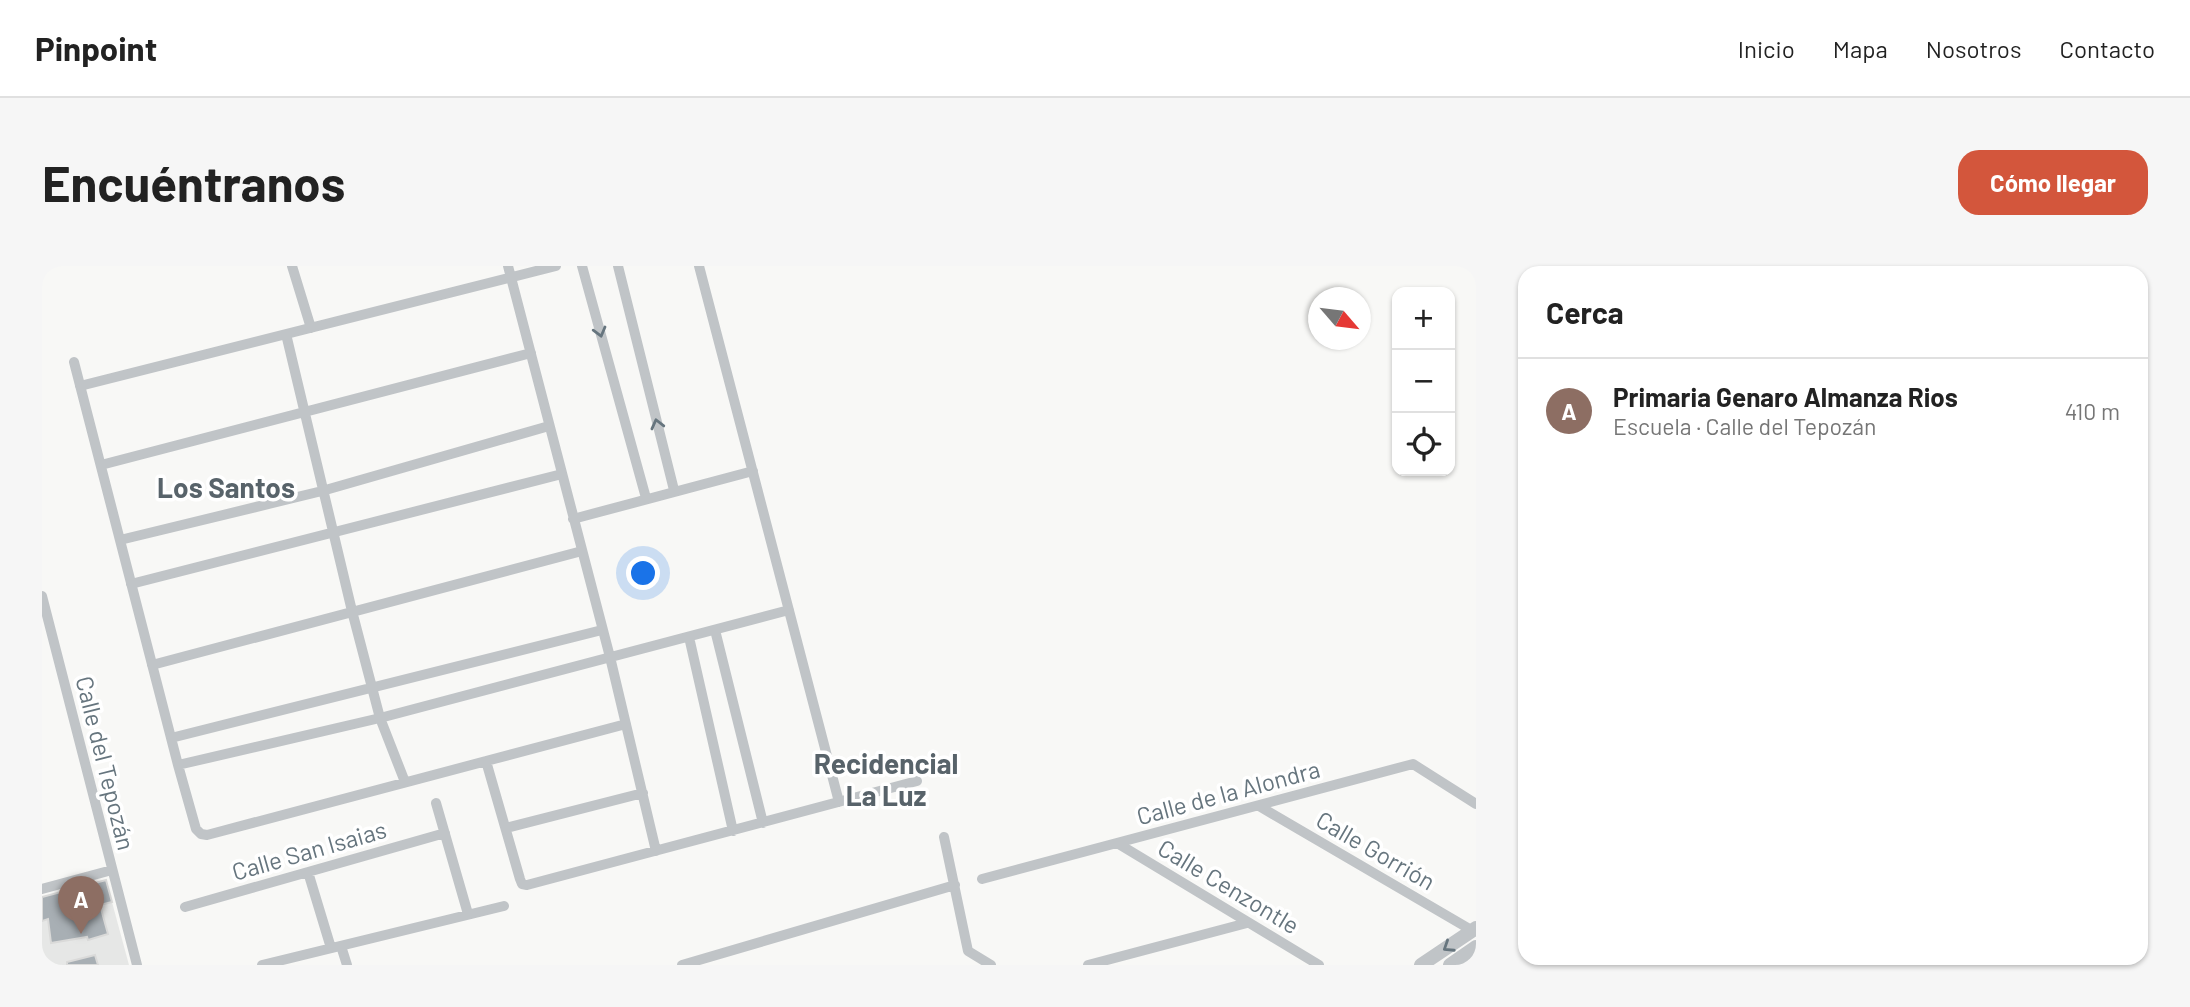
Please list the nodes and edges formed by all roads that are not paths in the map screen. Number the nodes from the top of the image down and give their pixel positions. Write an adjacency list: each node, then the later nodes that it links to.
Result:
1 (292, 266): 8 (street)
2 (508, 266): 7 (street)
3 (556, 266): 7 (street)
4 (582, 266): 20 (street, one-way to 20)
5 (618, 266): 18 (street, one-way to 5)
6 (699, 266): 16 (street)
7 (512, 279): 8 (street); 10 (street)
8 (311, 328): 9 (street)
9 (286, 334): 12 (street); 13 (street)
10 (531, 353): 13 (street); 14 (street)
11 (74, 362): 12 (street)
12 (80, 386): 15 (street)
13 (305, 411): 15 (street); 19 (street)
14 (550, 426): 17 (street); 19 (street)
15 (101, 465): 23 (street)
16 (753, 471): 18 (street); 27 (street)
17 (562, 474): 21 (street); 22 (street)
18 (674, 490): 20 (street)
19 (322, 491): 22 (street); 23 (street)
20 (646, 498): 21 (street)
21 (573, 519): 24 (street)
22 (333, 532): 25 (street); 28 (street)
23 (120, 540): 25 (street)
24 (582, 551): 28 (street); 29 (street)
25 (131, 584): 33 (street)
26 (42, 596): 54 (street, Calle del Tepozán)
27 (789, 610): 30 (street); 43 (street)
28 (352, 611): 33 (street); 34 (street)
29 (602, 630): 32 (street); 34 (street)
30 (715, 630): 31 (street); 47 (street)
31 (689, 637): 32 (street); 49 (street)
32 (610, 657): 35 (street); 36 (street)
33 (152, 665): 37 (street)
34 (372, 688): 35 (street); 37 (street)
35 (380, 718): 39 (street); 41 (street)
36 (626, 724): 38 (street); 42 (street)
37 (171, 738): 39 (street)
38 (486, 761): 41 (street); 48 (street)
39 (178, 765): 41 (street)
40 (917, 781): 43 (street)
41 (405, 782)
42 (643, 793): 48 (street); 53 (street)
43 (839, 802): 47 (street)
44 (436, 803): 50 (street)
45 (1476, 804): 46 (street, Calle de la Alondra)
46 (1258, 806): 52 (street, Calle de la Alondra); 63 (street, Calle Gorrión)
47 (763, 823): 49 (street)
48 (506, 828): 53 (street)
49 (733, 831): 53 (street)
50 (445, 833): 55 (street, Calle San Isaias); 61 (street)
51 (944, 837): 57 (street)
52 (1117, 843): 56 (street, Calle de la Alondra); 62 (street, Calle Cenzontle)
53 (656, 851)
54 (112, 870): 58 (street, Calle del Tepozán); 66 (street)
55 (308, 872): 60 (street, Calle San Isaias); 64 (street)
56 (982, 879)
57 (955, 885): 69 (street); 70 (street)
58 (42, 887)
59 (504, 905): 61 (street)
60 (185, 907)
61 (468, 914): 64 (street)
62 (1247, 923): 71 (street); 72 (street, Calle Cenzontle)
63 (1474, 930): 73 (street, one-way to 73)
64 (336, 947): 67 (street); 68 (street)
65 (1473, 953): 74 (street)
66 (137, 965)
67 (262, 965)
68 (347, 965)
69 (682, 965)
70 (991, 965)
71 (1088, 965)
72 (1319, 965)
73 (1420, 965)
74 (1450, 965)

